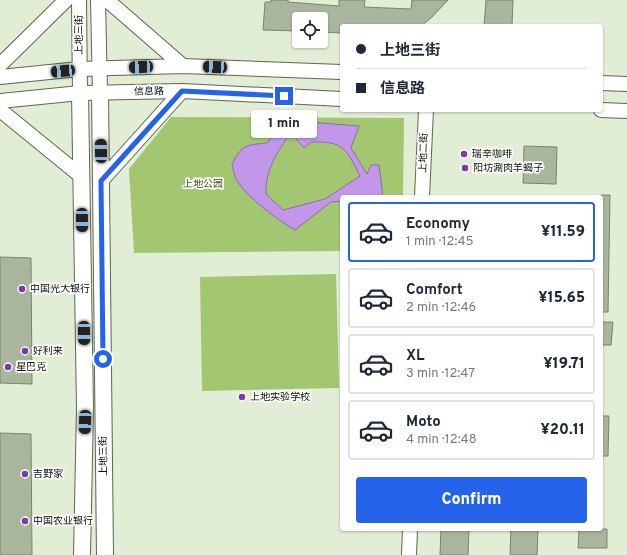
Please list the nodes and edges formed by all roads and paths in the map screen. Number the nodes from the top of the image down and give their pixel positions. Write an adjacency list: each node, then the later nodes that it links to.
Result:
1 (66, 0): 5 (main road)
2 (79, 0): 7 (main road, 上地三街)
3 (98, 0): 8 (main road)
4 (107, 0): 6 (main road)
5 (0, 65)
6 (183, 66): 8 (main road); 9 (main road)
7 (79, 69): 8 (main road); 10 (main road); 15 (main road, 上地三街)
8 (99, 69): 14 (main road)
9 (340, 72)
10 (0, 77)
11 (603, 83): 12 (main road)
12 (627, 84)
13 (182, 91): 14 (main road, 信息路); 16 (main road, 信息路); 23 (main road)
14 (100, 92): 15 (main road, 信息路); 23 (main road, 上地三街)
15 (80, 93): 17 (main road, 信息路); 22 (main road, 上地三街)
16 (340, 99)
17 (0, 101)
18 (0, 110): 22 (main road)
19 (603, 110): 20 (main road)
20 (627, 111)
21 (426, 112): 24 (main road, 上地二街)
22 (81, 176): 26 (main road, 上地三街)
23 (101, 181): 27 (main road, 上地三街)
24 (422, 195)
25 (410, 531): 28 (main road)
26 (82, 555)
27 (105, 555)
28 (409, 555)

